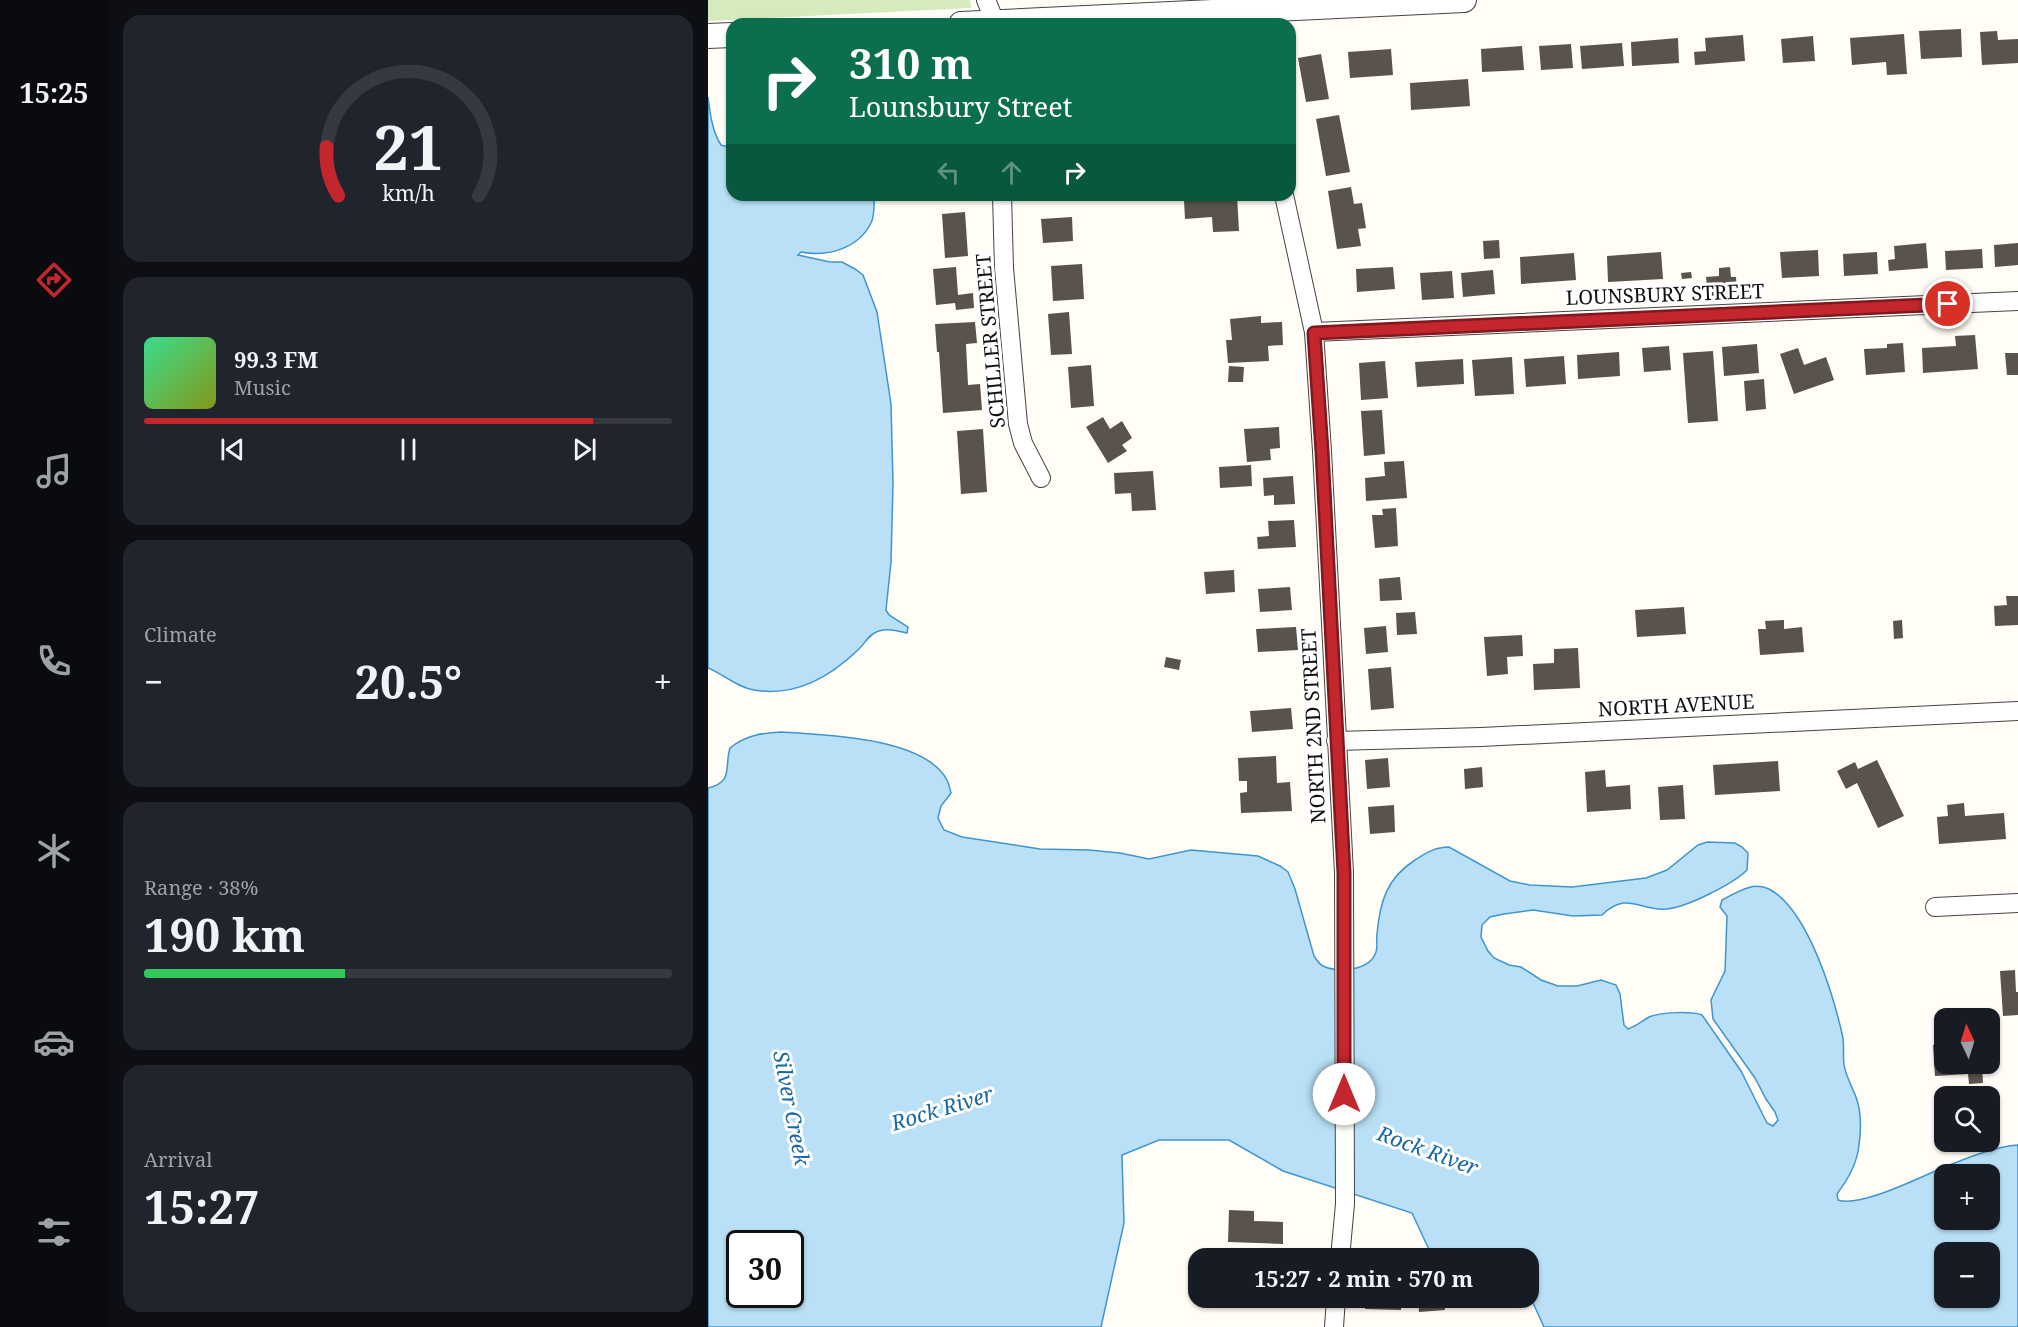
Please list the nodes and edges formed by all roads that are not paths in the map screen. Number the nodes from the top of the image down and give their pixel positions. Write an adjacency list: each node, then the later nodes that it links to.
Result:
1 (986, 0): 4 (street)
2 (1464, 0): 3 (street)
3 (1244, 11): 5 (street)
4 (994, 18)
5 (1099, 18)
6 (726, 35): 7 (street)
7 (708, 36)
8 (1002, 201): 12 (street, SCHILLER STREET)
9 (1285, 201): 11 (street, NORTH 2ND STREET)
10 (2018, 301): 11 (street, LOUNSBURY STREET)
11 (1314, 333): 14 (street, NORTH 2ND STREET)
12 (1041, 478)
13 (2018, 711): 14 (street, NORTH AVENUE)
14 (1336, 741): 17 (street, NORTH 2ND STREET)
15 (2018, 903): 16 (street)
16 (1935, 907)
17 (1341, 1248)
18 (1335, 1308): 19 (street)
19 (1334, 1327)

